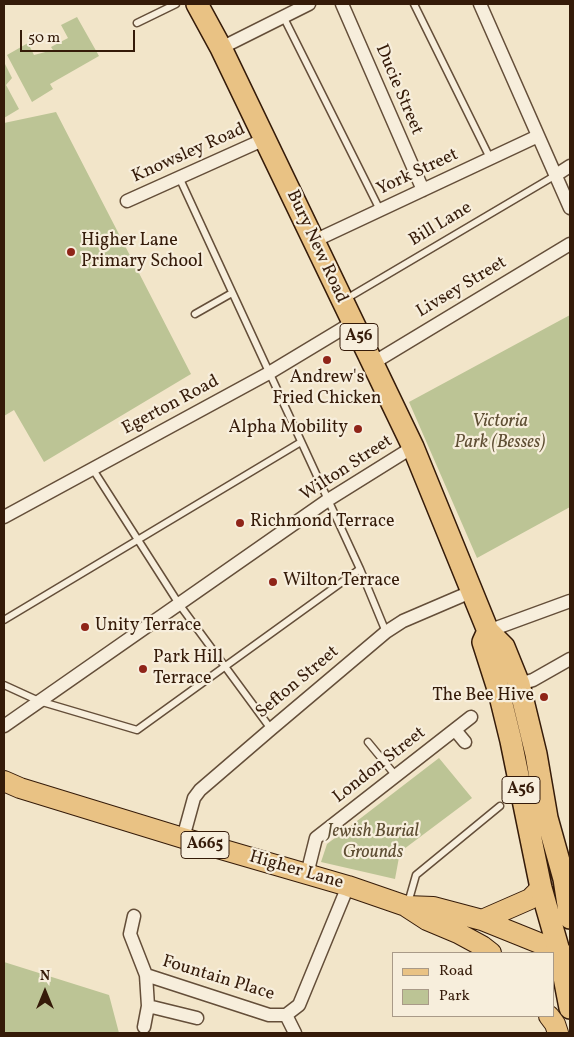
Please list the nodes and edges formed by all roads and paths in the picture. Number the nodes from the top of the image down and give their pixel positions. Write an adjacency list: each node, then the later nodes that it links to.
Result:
1 (176, 4): 8 (lane)
2 (197, 4): 9 (highway, Bury New Road / A56)
3 (309, 4): 7 (street)
4 (342, 4): 16 (street, Ducie Street)
5 (414, 4): 12 (lane)
6 (480, 4): 10 (street)
7 (284, 16): 9 (street); 19 (lane)
8 (137, 23)
9 (221, 48): 11 (highway, Bury New Road / A56)
10 (538, 136): 12 (street, York Street); 14 (street)
11 (265, 139): 15 (street, Knowsley Road); 20 (highway, Bury New Road / A56)
12 (490, 158): 16 (street, York Street)
13 (570, 166): 14 (street)
14 (556, 175): 18 (street); 23 (lane, Bill Lane)
15 (179, 177): 17 (street, Knowsley Road); 22 (lane)
16 (423, 190): 19 (street, York Street)
17 (127, 201)
18 (570, 208)
19 (380, 210): 20 (street, York Street)
20 (314, 241): 23 (highway, Bury New Road / A56)
21 (570, 244): 26 (street, Livsey Street)
22 (232, 293): 24 (lane); 27 (lane)
23 (342, 301): 25 (highway, Bury New Road / A56)
24 (194, 314)
25 (352, 323): 26 (highway, Bury New Road / A56); 27 (street, Egerton Road)
26 (372, 363): 29 (highway, Bury New Road / A56)
27 (269, 373): 28 (lane); 30 (street, Egerton Road)
28 (301, 442): 31 (lane); 33 (lane)
29 (413, 447): 31 (street, Wilton Street); 35 (highway, Bury New Road / A56)
30 (92, 468): 32 (street, Egerton Road); 33 (lane)
31 (328, 500): 34 (lane); 37 (street, Wilton Street)
32 (4, 517)
33 (138, 540): 37 (lane); 38 (lane)
34 (360, 570): 40 (lane); 42 (lane)
35 (473, 591): 39 (highway, Bury New Road / A56); 40 (street, Sefton Street)
36 (570, 601): 39 (street)
37 (179, 604): 42 (lane); 46 (street, Wilton Street)
38 (4, 620)
39 (488, 630): 43 (highway, Bury New Road / A56); 45 (highway, Bury New Road / A56)
40 (386, 632): 49 (street, Sefton Street)
41 (570, 660): 43 (street)
42 (225, 668): 46 (lane); 49 (lane)
43 (519, 684): 45 (street); 62 (highway, Bury New Road / A56)
44 (4, 685): 46 (lane)
45 (499, 692): 59 (highway, Bury New Road / A56)
46 (39, 701): 48 (street, Wilton Street)
47 (471, 718): 50 (street, London Street)
48 (4, 726)
49 (270, 729): 56 (street, Sefton Street)
50 (455, 730): 52 (street); 53 (street, London Street)
51 (368, 742): 53 (lane)
52 (465, 742)
53 (396, 776): 57 (street, London Street)
54 (4, 781): 56 (main road, Higher Lane / A665)
55 (500, 806): 60 (lane)
56 (183, 838): 57 (main road, Higher Lane / A665)
57 (307, 874): 58 (main road, Higher Lane / A665)
58 (348, 886): 60 (main road, Higher Lane / A665); 69 (street, Fountain Place)
59 (541, 888): 63 (main road); 65 (highway, Bury New Road / A56)
60 (406, 906): 63 (main road, Higher Lane / A665); 64 (main road)
61 (134, 916): 66 (street, Fountain Place)
62 (570, 918)
63 (482, 920): 65 (main road, Higher Lane / A665)
64 (490, 952)
65 (565, 955): 68 (highway, Bury New Road / A56)
66 (146, 975): 67 (street); 69 (street, Fountain Place)
67 (148, 1006): 71 (street); 72 (street)
68 (570, 1008)
69 (286, 1015): 73 (street)
70 (550, 1017): 74 (main road)
71 (197, 1018)
72 (144, 1027)
73 (295, 1033)
74 (558, 1033)

